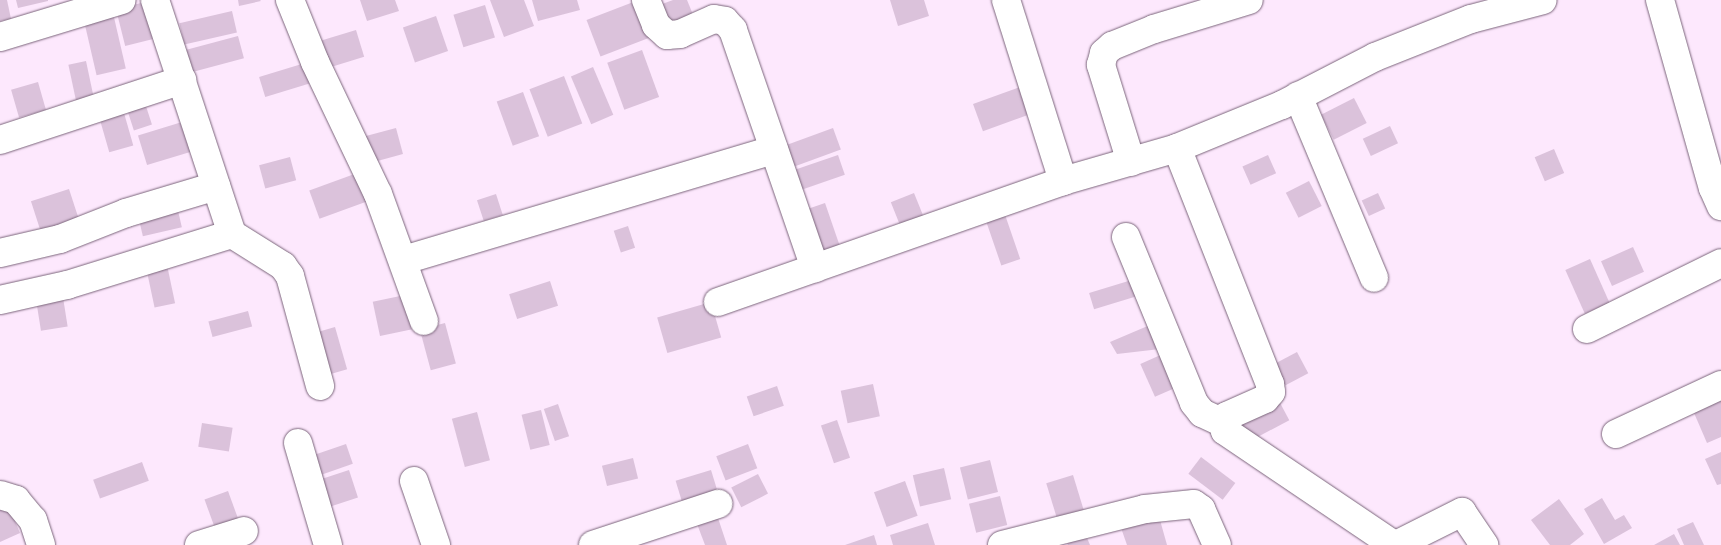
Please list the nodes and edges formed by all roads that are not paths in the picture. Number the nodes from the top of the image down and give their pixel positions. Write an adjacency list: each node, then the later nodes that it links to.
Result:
1 (122, 0): 9 (street)
2 (155, 0): 11 (street)
3 (290, 0): 23 (street)
4 (646, 0): 15 (street)
5 (1006, 0): 17 (street)
6 (1249, 0): 16 (street)
7 (1543, 0): 12 (street)
8 (1660, 0): 19 (street)
9 (77, 6): 10 (street)
10 (0, 37)
11 (182, 80): 13 (street); 18 (street)
12 (1298, 96): 14 (street); 26 (street)
13 (0, 140)
14 (1177, 148): 16 (street); 33 (street)
15 (774, 150): 23 (street); 25 (street)
16 (1131, 162): 17 (street)
17 (1063, 181): 25 (street)
18 (216, 186): 20 (street); 22 (street)
19 (1721, 206)
20 (232, 234): 27 (street); 32 (street)
21 (1126, 237): 33 (street)
22 (0, 253)
23 (404, 260): 29 (street)
24 (1721, 263): 30 (street)
25 (815, 268): 28 (street)
26 (1374, 278)
27 (0, 300)
28 (718, 302)
29 (424, 321)
30 (1587, 329)
31 (1721, 384): 34 (street)
32 (320, 386)
33 (1223, 423): 47 (street)
34 (1616, 434)
35 (298, 443): 42 (street)
36 (414, 481): 43 (street)
37 (0, 495): 40 (street)
38 (718, 504): 44 (street)
39 (244, 531): 41 (street)
40 (41, 545)
41 (199, 545)
42 (328, 545)
43 (436, 545)
44 (593, 545)
45 (1002, 545): 46 (street)
46 (1217, 545)
47 (1395, 545): 48 (street)
48 (1484, 545)

